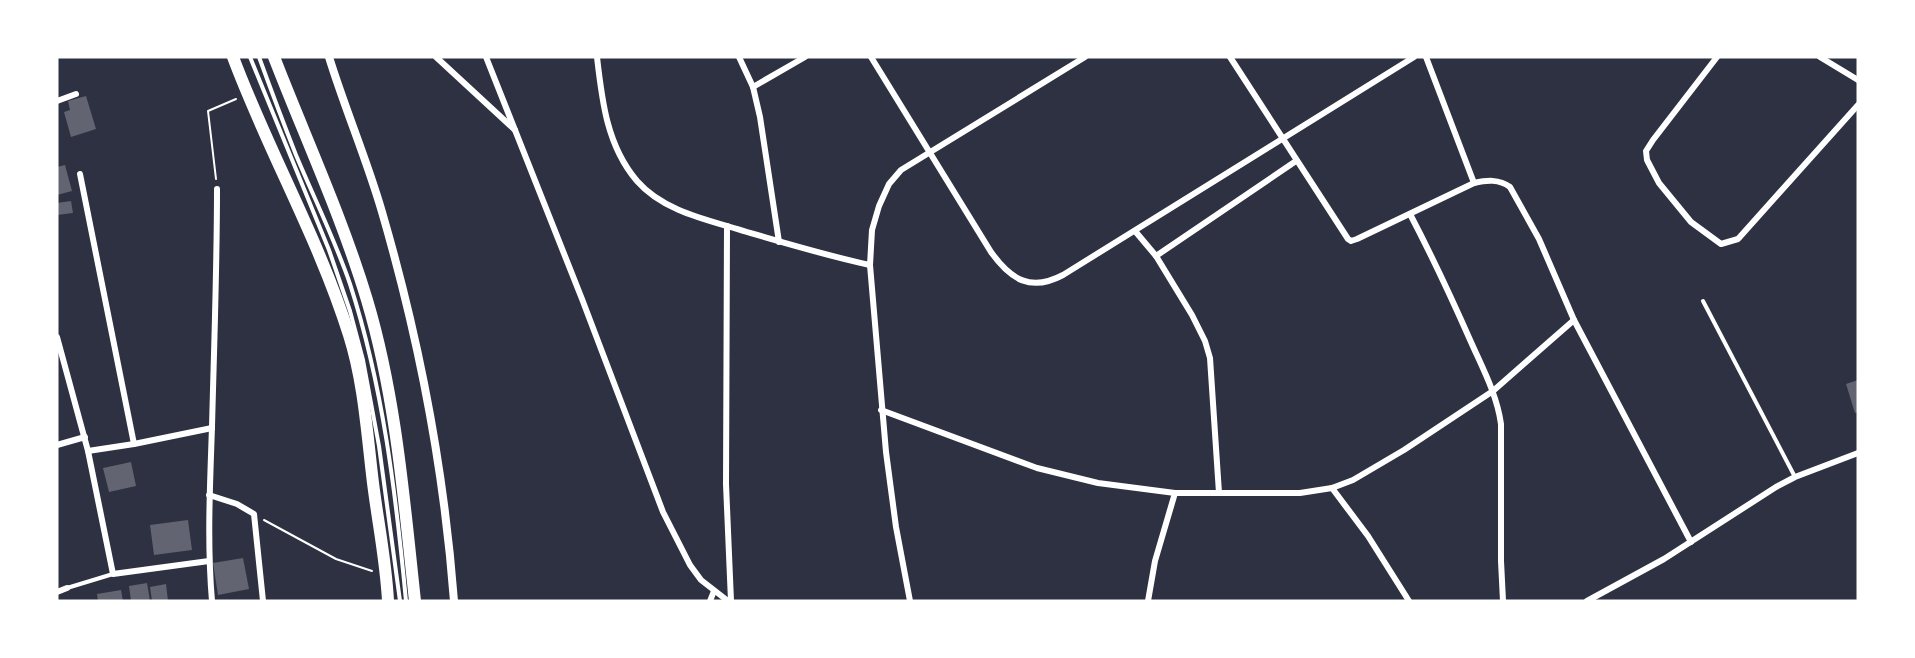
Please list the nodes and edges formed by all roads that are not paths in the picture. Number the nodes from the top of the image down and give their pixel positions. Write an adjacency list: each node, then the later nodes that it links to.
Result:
1 (233, 57): 60 (highway)
2 (250, 57): 61 (lane)
3 (259, 57): 62 (lane)
4 (274, 57): 63 (highway)
5 (329, 57): 64 (street)
6 (436, 57): 23 (street)
7 (486, 57): 23 (street)
8 (597, 57): 31 (street)
9 (740, 57): 19 (street)
10 (805, 57): 19 (street)
11 (872, 57): 25 (street)
12 (1085, 57): 25 (street)
13 (1230, 57): 24 (street)
14 (1414, 57): 24 (street)
15 (1426, 57): 28 (street)
16 (1718, 57): 22 (street)
17 (1820, 57): 18 (street)
18 (1858, 80)
19 (753, 87): 33 (street)
20 (76, 94): 21 (street)
21 (57, 101)
22 (1858, 105)
23 (516, 131): 56 (street)
24 (1281, 139): 26 (street); 32 (street)
25 (928, 151): 32 (street); 35 (street)
26 (1296, 161): 30 (street); 34 (street)
27 (80, 174): 43 (street)
28 (1474, 183): 30 (street); 37 (street)
29 (218, 189): 41 (street)
30 (1410, 214): 39 (street)
31 (727, 226): 33 (street); 66 (street)
32 (1135, 231): 34 (street)
33 (779, 242): 35 (street)
34 (1156, 256): 50 (street)
35 (870, 265): 40 (street)
36 (1703, 301): 47 (lane)
37 (1574, 320): 39 (street); 52 (street)
38 (57, 337): 42 (street)
39 (1493, 391): 48 (street); 70 (street)
40 (881, 410): 49 (street); 67 (street)
41 (212, 428): 43 (street); 51 (street)
42 (85, 437): 44 (street); 45 (street)
43 (134, 444): 45 (street)
44 (57, 445)
45 (88, 451): 54 (street)
46 (1858, 453): 47 (street)
47 (1795, 477): 52 (street)
48 (1332, 488): 50 (street); 69 (street)
49 (1175, 493): 50 (street); 68 (street)
50 (1218, 493)
51 (209, 495): 53 (street); 59 (street)
52 (1691, 542): 71 (street)
53 (209, 561): 54 (street); 58 (street)
54 (112, 574): 55 (lane)
55 (67, 588): 57 (street)
56 (714, 591): 65 (street); 66 (street)
57 (57, 592)
58 (212, 601)
59 (263, 601)
60 (388, 601)
61 (400, 601)
62 (406, 601)
63 (415, 601)
64 (454, 601)
65 (710, 601)
66 (730, 601)
67 (910, 601)
68 (1148, 601)
69 (1409, 601)
70 (1503, 601)
71 (1587, 601)

